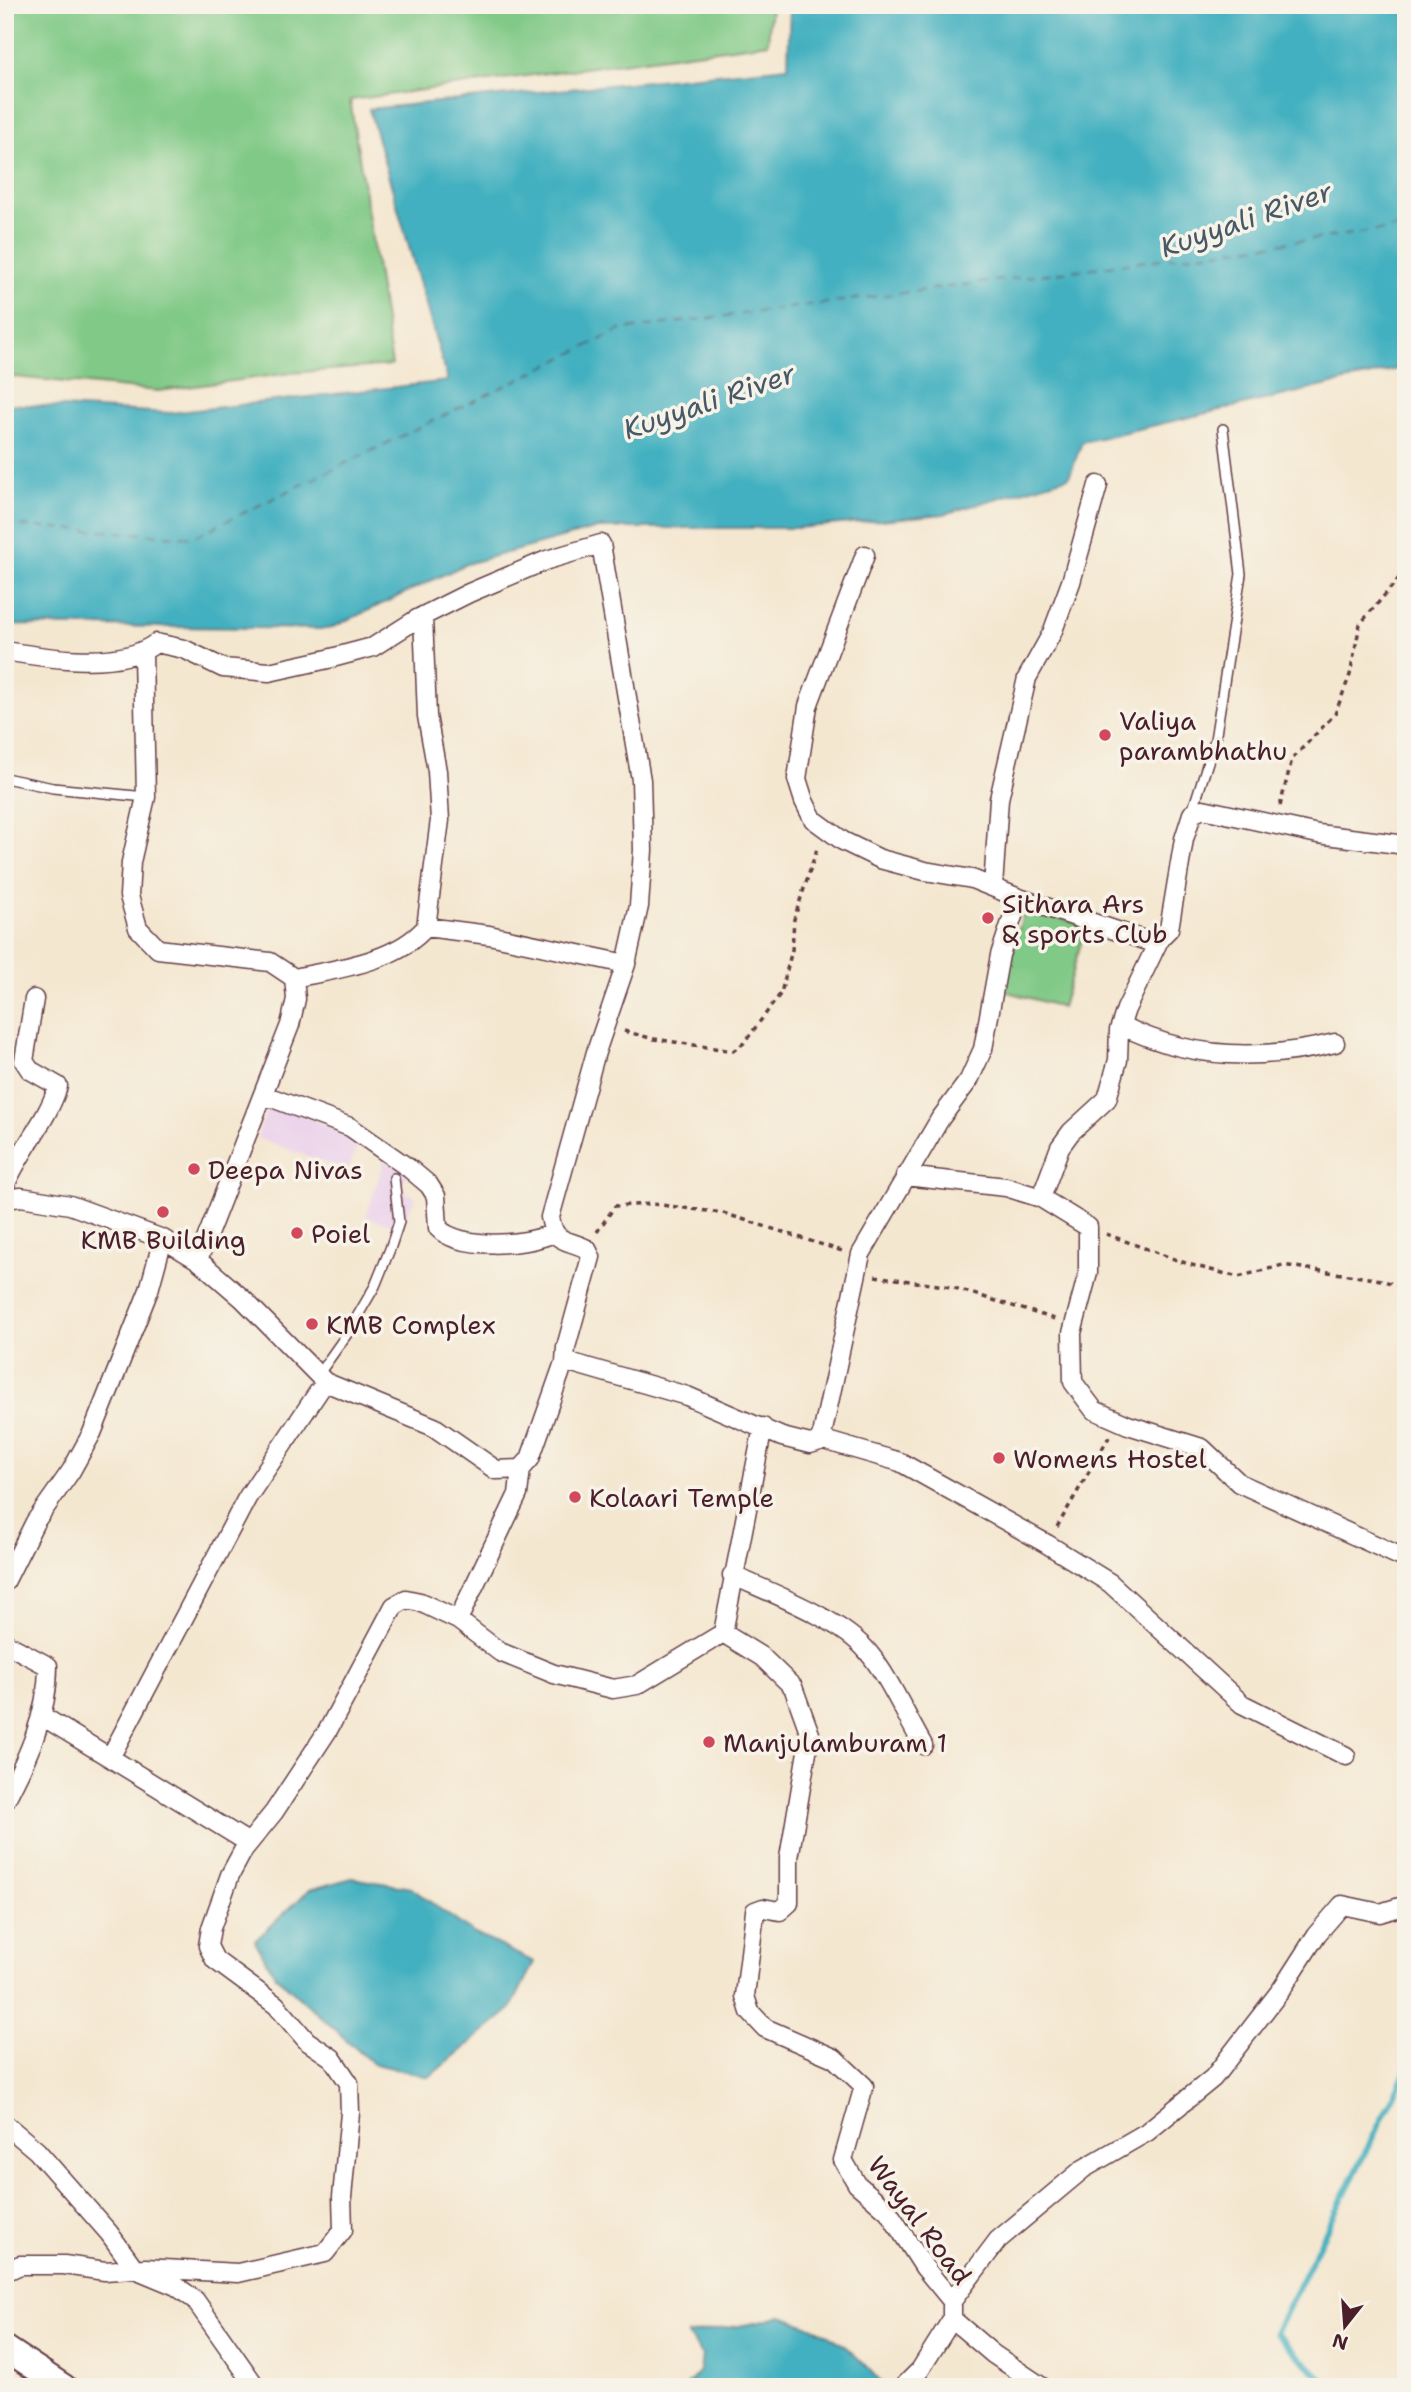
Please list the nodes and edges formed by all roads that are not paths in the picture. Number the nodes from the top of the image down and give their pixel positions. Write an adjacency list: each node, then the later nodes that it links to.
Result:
1 (1223, 429): 9 (lane)
2 (1098, 485): 11 (street)
3 (865, 555): 11 (street)
4 (423, 616): 6 (street); 13 (street); 15 (street)
5 (5, 651): 6 (street)
6 (143, 653): 8 (street)
7 (5, 778): 8 (lane)
8 (146, 797): 16 (street)
9 (1192, 814): 10 (street); 14 (street)
10 (1406, 845)
11 (993, 887): 12 (street)
12 (1019, 898): 14 (street); 21 (street)
13 (426, 927): 15 (street); 16 (street)
14 (1160, 939): 18 (street)
15 (626, 964): 26 (street)
16 (294, 978): 20 (street)
17 (34, 999): 23 (street)
18 (1121, 1026): 19 (street); 24 (street)
19 (1335, 1043)
20 (264, 1095): 26 (street); 28 (street)
21 (905, 1175): 24 (street); 32 (street)
22 (394, 1178): 30 (lane)
23 (5, 1186)
24 (1041, 1198): 34 (street)
25 (5, 1199): 27 (street)
26 (553, 1233): 29 (street)
27 (163, 1239): 28 (street); 36 (street)
28 (198, 1260): 30 (street)
29 (565, 1363): 31 (street); 33 (street)
30 (321, 1379): 33 (street); 42 (street)
31 (763, 1427): 32 (street); 35 (street)
32 (820, 1438): 43 (street)
33 (521, 1469): 37 (street)
34 (1406, 1559)
35 (732, 1575): 38 (street); 41 (street)
36 (5, 1582)
37 (458, 1620): 38 (street); 45 (street)
38 (723, 1633): 50 (street, Wayal Road)
39 (5, 1643): 40 (street)
40 (42, 1716): 42 (street); 44 (street)
41 (923, 1745)
42 (111, 1756): 45 (street)
43 (1346, 1756)
44 (5, 1801)
45 (249, 1843): 48 (street)
46 (1406, 1905): 50 (street)
47 (5, 2124): 48 (street)
48 (135, 2269): 49 (street); 53 (street)
49 (5, 2272)
50 (952, 2310): 54 (street); 55 (street, Wayal Road)
51 (5, 2348): 52 (main road)
52 (64, 2387)
53 (256, 2387)
54 (904, 2387)
55 (1042, 2387)

